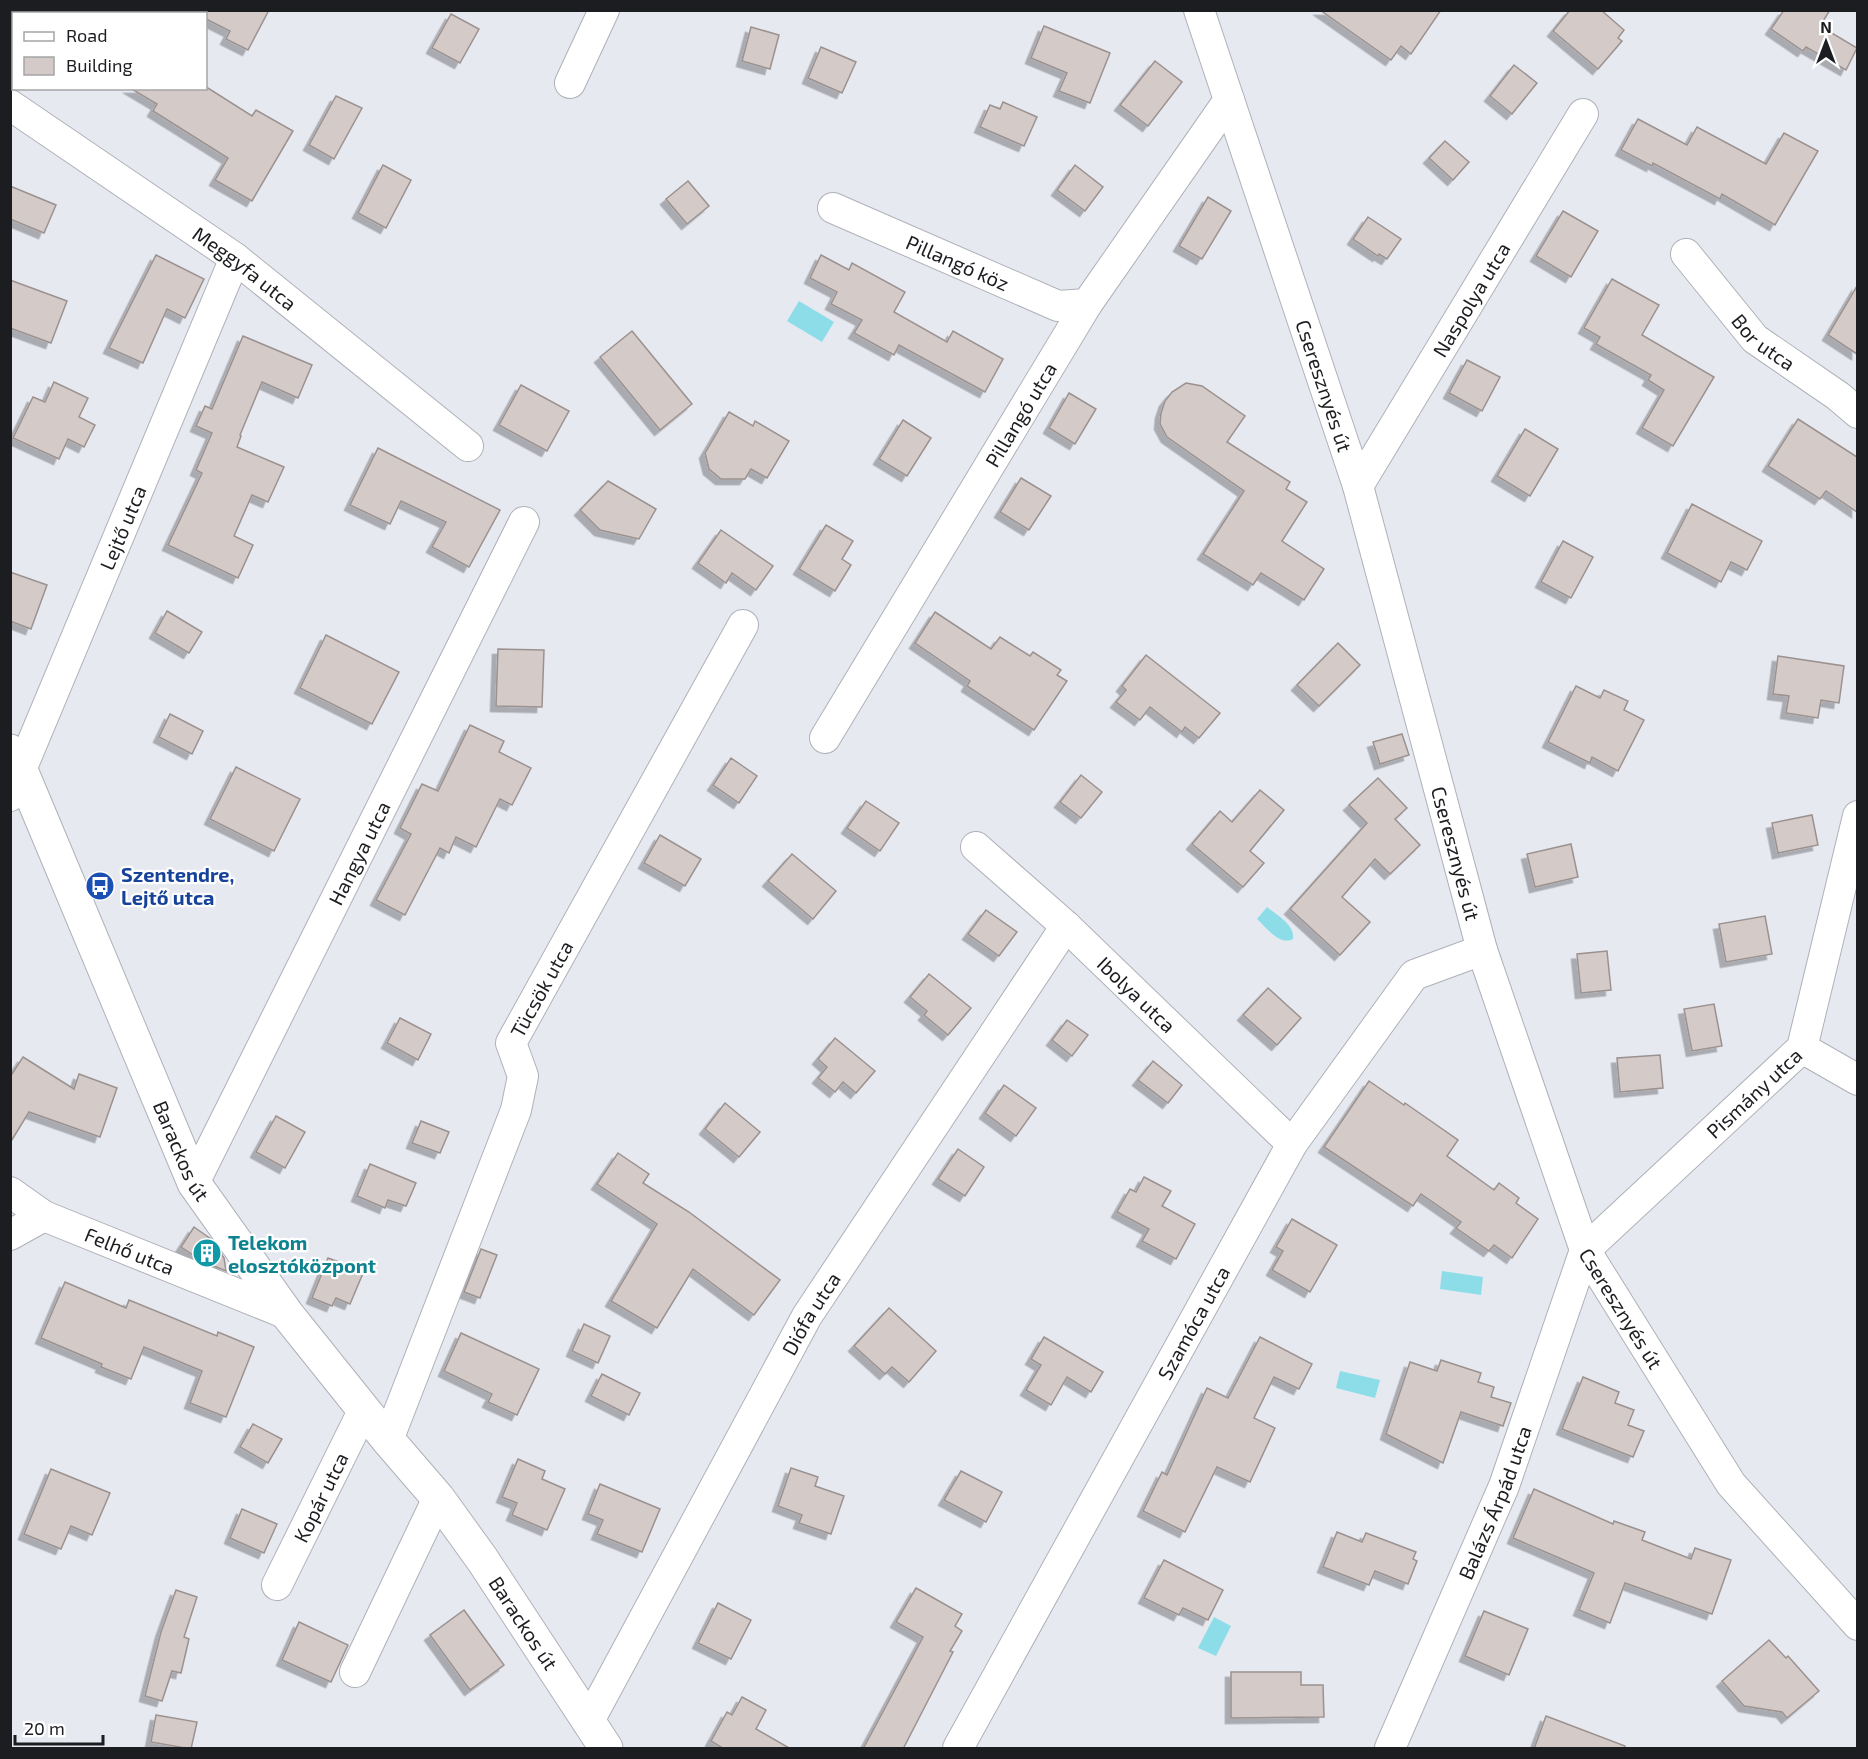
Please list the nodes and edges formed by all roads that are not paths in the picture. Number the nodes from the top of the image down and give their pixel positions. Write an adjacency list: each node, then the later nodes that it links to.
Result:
1 (604, 10): 3 (street)
2 (1199, 10): 4 (street, Cseresznyés út)
3 (570, 83)
4 (1229, 100): 10 (street, Pillangó utca); 13 (street, Cseresznyés út)
5 (10, 105): 9 (street, Meggyfa utca)
6 (1583, 114): 13 (street, Naspolya utca)
7 (833, 208): 10 (street, Pillangó köz)
8 (1686, 254): 11 (street, Bor utca)
9 (235, 258): 12 (street, Meggyfa utca); 17 (street, Lejtő utca)
10 (1087, 304): 16 (street, Pillangó utca)
11 (1857, 413)
12 (468, 446)
13 (1358, 486): 21 (street, Cseresznyés út)
14 (525, 522): 25 (street, Hangya utca)
15 (743, 625): 32 (street, Tücsök utca)
16 (825, 738)
17 (14, 773): 25 (street, Barackos út)
18 (1857, 816): 22 (street, Pismány utca)
19 (976, 847): 20 (street, Ibolya utca)
20 (1066, 926): 24 (street, Ibolya utca); 37 (street, Diófa utca)
21 (1482, 950): 24 (street, Szamóca utca); 29 (street, Cseresznyés út)
22 (1802, 1048): 23 (street); 29 (street, Pismány utca)
23 (1857, 1080)
24 (1292, 1144): 38 (street, Szamóca utca)
25 (194, 1183): 30 (street, Barackos út)
26 (10, 1192): 27 (street, Felhő utca)
27 (44, 1216): 28 (street); 30 (street, Felhő utca)
28 (10, 1235)
29 (1585, 1250): 35 (street, Cseresznyés út); 39 (street, Balázs Árpád utca)
30 (286, 1314): 31 (street, Barackos út)
31 (364, 1409): 32 (street, Barackos út); 34 (street, Kopár utca)
32 (388, 1440): 33 (street, Barackos út)
33 (438, 1498): 36 (street); 37 (street, Barackos út)
34 (277, 1585)
35 (1857, 1625)
36 (355, 1672)
37 (598, 1735)
38 (958, 1749)
39 (1390, 1749)

